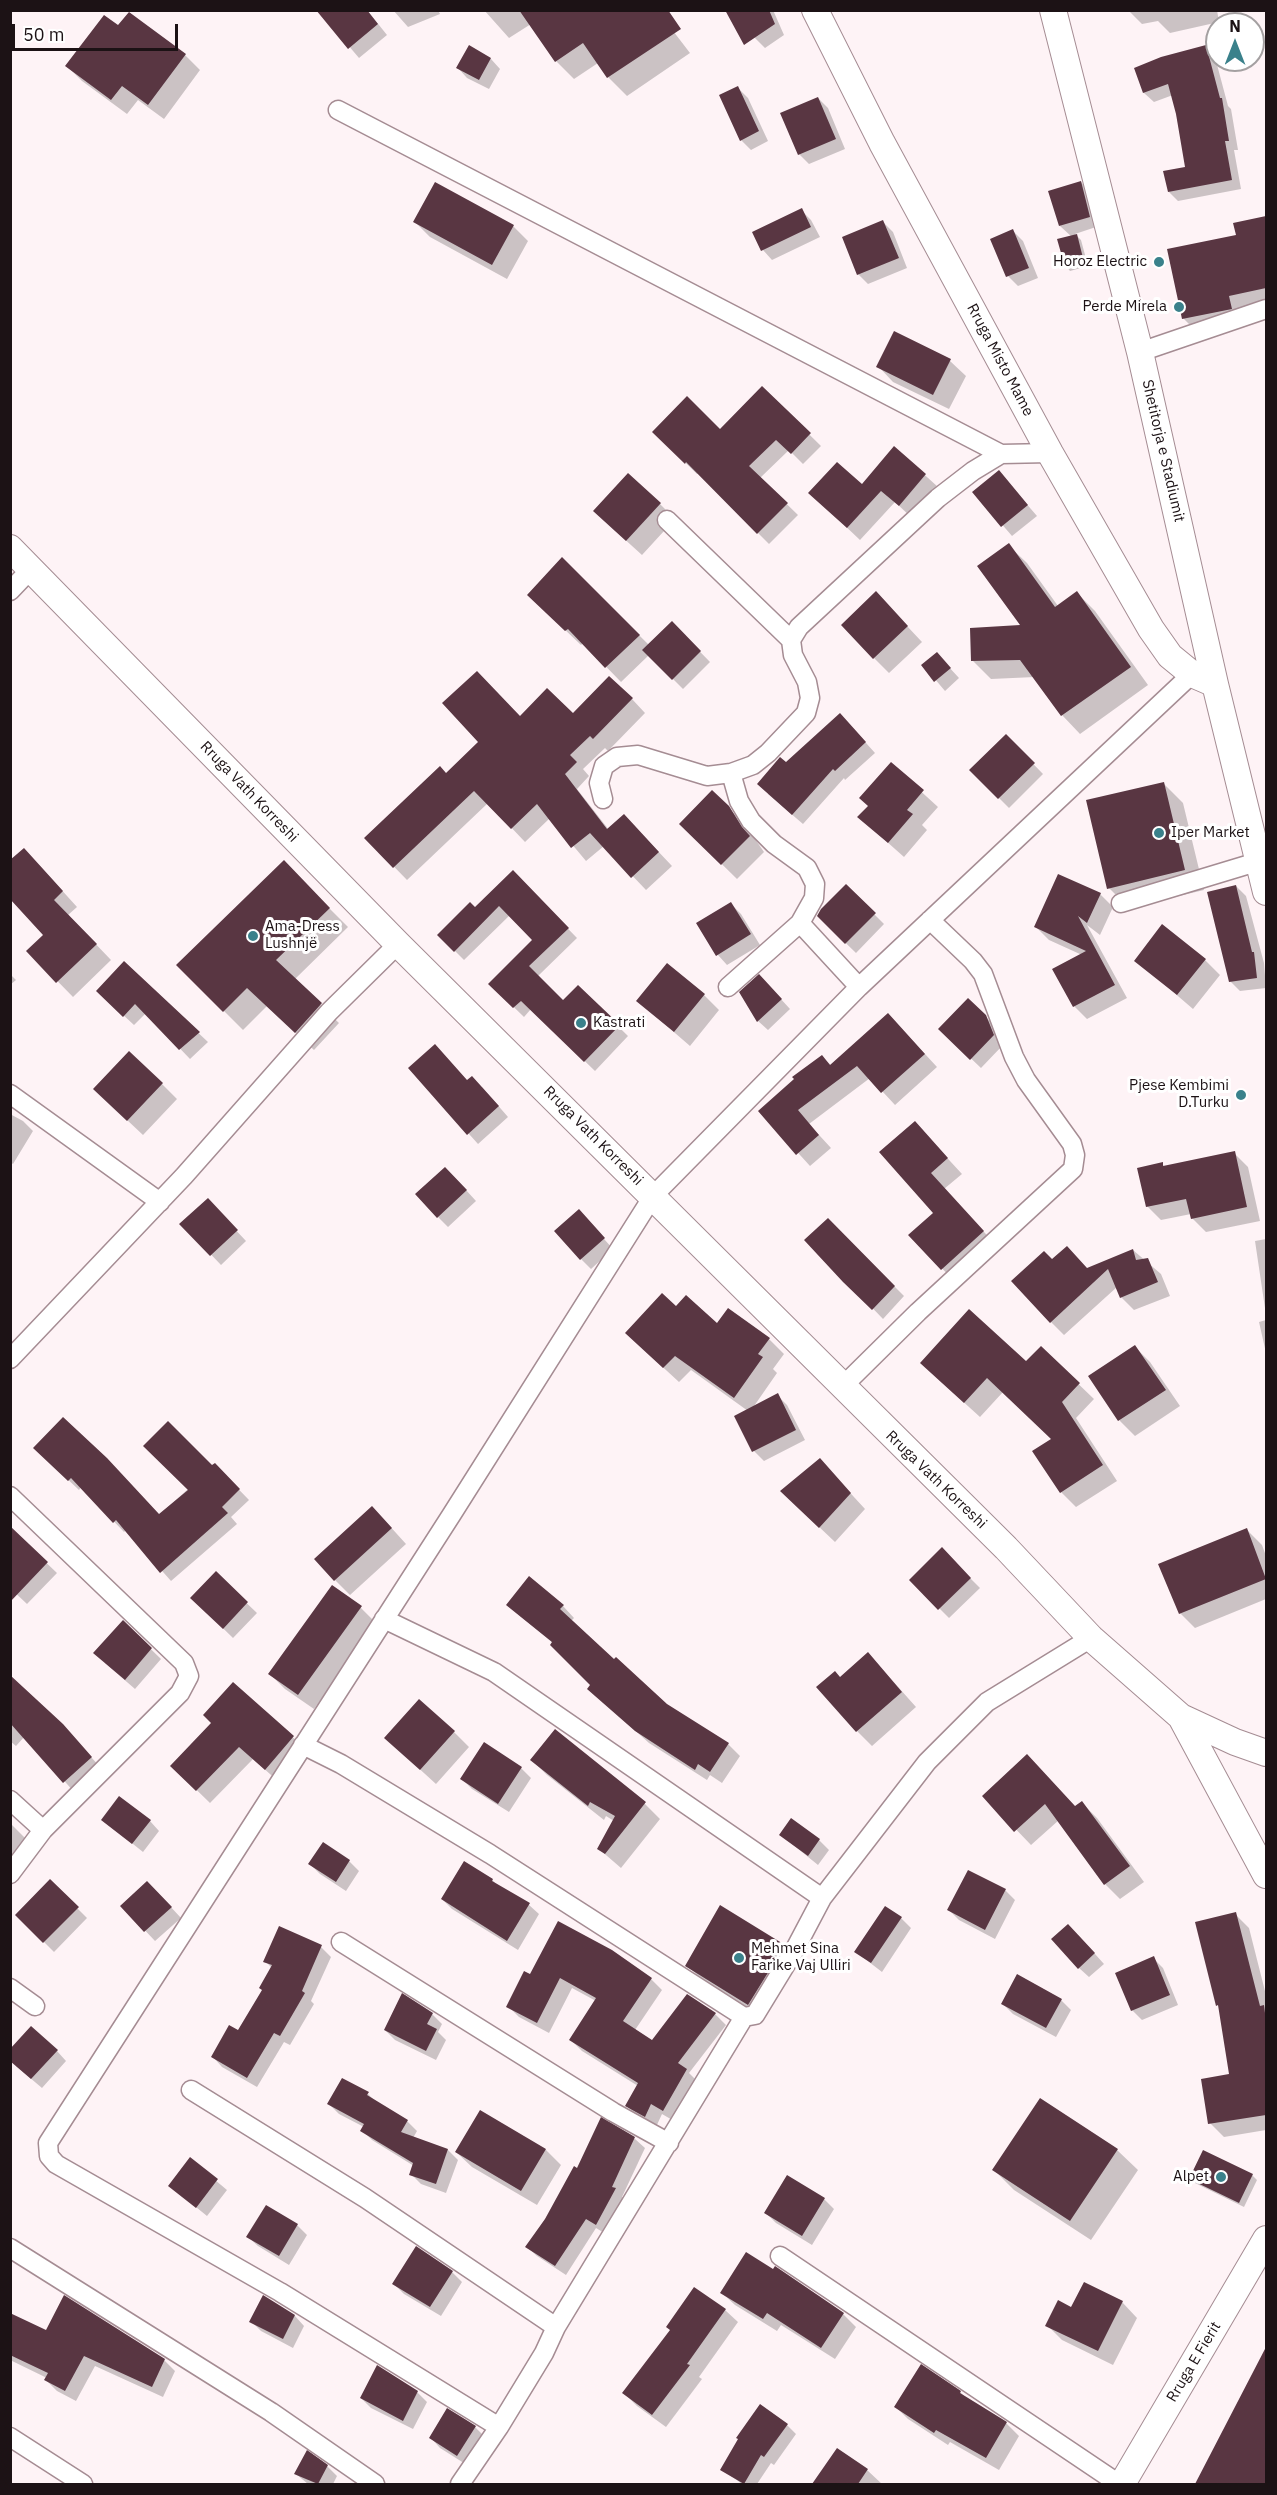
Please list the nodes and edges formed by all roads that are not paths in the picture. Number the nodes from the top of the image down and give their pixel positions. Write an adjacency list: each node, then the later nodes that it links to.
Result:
1 (815, 10): 6 (main road, Rruga Misto Mame)
2 (1053, 10): 5 (main road, Shetitorja e Stadiumit)
3 (338, 110): 7 (street)
4 (1266, 309): 5 (street)
5 (1140, 352): 14 (main road, Shetitorja e Stadiumit)
6 (1050, 453): 7 (street); 13 (main road, Rruga Misto Mame)
7 (1001, 454): 12 (street)
8 (667, 520): 12 (street)
9 (10, 548): 10 (main road, Rruga Vath Korreshi)
10 (31, 569): 11 (street); 22 (main road, Rruga Vath Korreshi)
11 (10, 591)
12 (791, 640): 15 (street)
13 (1192, 674): 14 (main road, Rruga Misto Mame); 20 (street)
14 (1215, 684): 17 (main road, Shetitorja e Stadiumit)
15 (731, 773): 16 (street); 21 (street)
16 (603, 798)
17 (1260, 861): 18 (main road, Shetitorja e Stadiumit); 19 (street)
18 (1266, 892)
19 (1121, 903)
20 (930, 920): 24 (street); 29 (street)
21 (800, 923): 23 (street); 24 (street)
22 (398, 944): 26 (main road, Rruga Vath Korreshi); 27 (street)
23 (728, 987)
24 (859, 987): 26 (street)
25 (10, 1094): 27 (street)
26 (653, 1196): 29 (main road, Rruga Vath Korreshi); 31 (street)
27 (160, 1202): 28 (street)
28 (10, 1359)
29 (842, 1387): 32 (main road, Rruga Vath Korreshi)
30 (10, 1496): 37 (street)
31 (384, 1619): 34 (street); 40 (street)
32 (1091, 1638): 33 (main road, Rruga Vath Korreshi); 40 (street)
33 (1181, 1717): 35 (main road, Rruga Vath Korreshi); 39 (main road, Rruga Vath Korreshi)
34 (303, 1745): 44 (street); 51 (street)
35 (1266, 1753)
36 (10, 1800): 37 (street)
37 (43, 1830): 38 (street)
38 (10, 1874)
39 (1266, 1875)
40 (822, 1898): 44 (street)
41 (341, 1942): 46 (street)
42 (10, 1988): 43 (street)
43 (35, 2006)
44 (744, 2017): 46 (street)
45 (191, 2090): 50 (street)
46 (669, 2143): 50 (street)
47 (1266, 2239): 56 (main road, Rruga E Fierit)
48 (10, 2248): 54 (street)
49 (780, 2256): 56 (street)
50 (556, 2327): 51 (street)
51 (499, 2427): 55 (street)
52 (10, 2437): 53 (street)
53 (83, 2484)
54 (375, 2484)
55 (460, 2484)
56 (1120, 2484)

